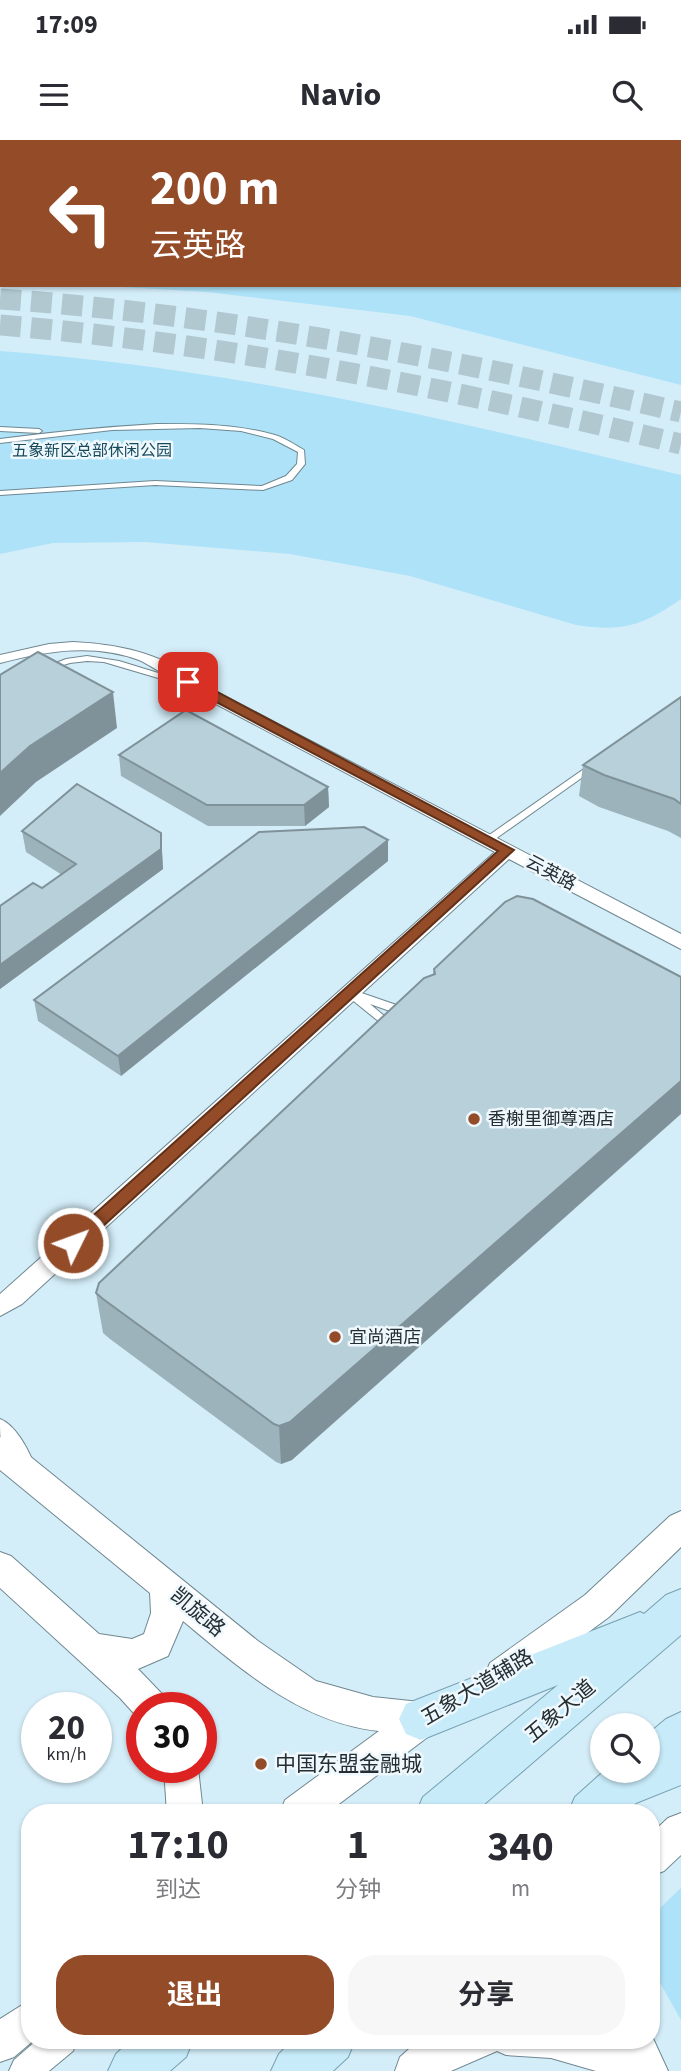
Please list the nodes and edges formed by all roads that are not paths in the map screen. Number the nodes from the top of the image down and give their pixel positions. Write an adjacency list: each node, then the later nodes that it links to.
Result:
1 (0, 429): 2 (lane)
2 (66, 433): 3 (lane); 4 (lane)
3 (0, 441)
4 (0, 493)
5 (0, 659): 7 (street, 云英路)
6 (41, 670): 7 (lane)
7 (188, 682): 9 (street, 云英路)
8 (601, 759): 9 (lane)
9 (488, 840): 10 (street, 云英路)
10 (508, 850): 11 (street, 云英路); 12 (street)
11 (681, 942)
12 (350, 993): 13 (lane); 14 (lane); 15 (street)
13 (414, 1013)
14 (379, 1033)
15 (7, 1301): 16 (street)
16 (0, 1321)
17 (0, 1430): 19 (street)
18 (0, 1451): 19 (street, 凯旋路)
19 (30, 1475): 22 (street, 凯旋路)
20 (681, 1526): 26 (street, 五象大道辅路)
21 (0, 1567): 24 (street)
22 (161, 1581): 24 (street); 26 (street, 凯旋路)
23 (673, 1615): 26 (main road); 34 (main road, 五象大道)
24 (92, 1649): 25 (street)
25 (136, 1692)
26 (421, 1719): 33 (street, 五象大道辅路)
27 (681, 1734): 28 (main road)
28 (660, 1752)
29 (681, 1763): 30 (main road)
30 (660, 1770)
31 (182, 1783): 32 (street)
32 (184, 1804)
33 (310, 1804)
34 (450, 1804)
35 (681, 1831): 36 (street)
36 (660, 1850)
37 (21, 2026): 38 (street)
38 (0, 2043)
39 (51, 2049): 48 (street)
40 (159, 2049): 49 (main road)
41 (321, 2049): 50 (main road)
42 (438, 2049): 46 (street)
43 (465, 2049): 46 (street)
44 (573, 2049): 47 (street)
45 (642, 2049): 47 (street)
46 (415, 2070)
47 (651, 2070)
48 (25, 2071)
49 (133, 2071)
50 (296, 2071)

